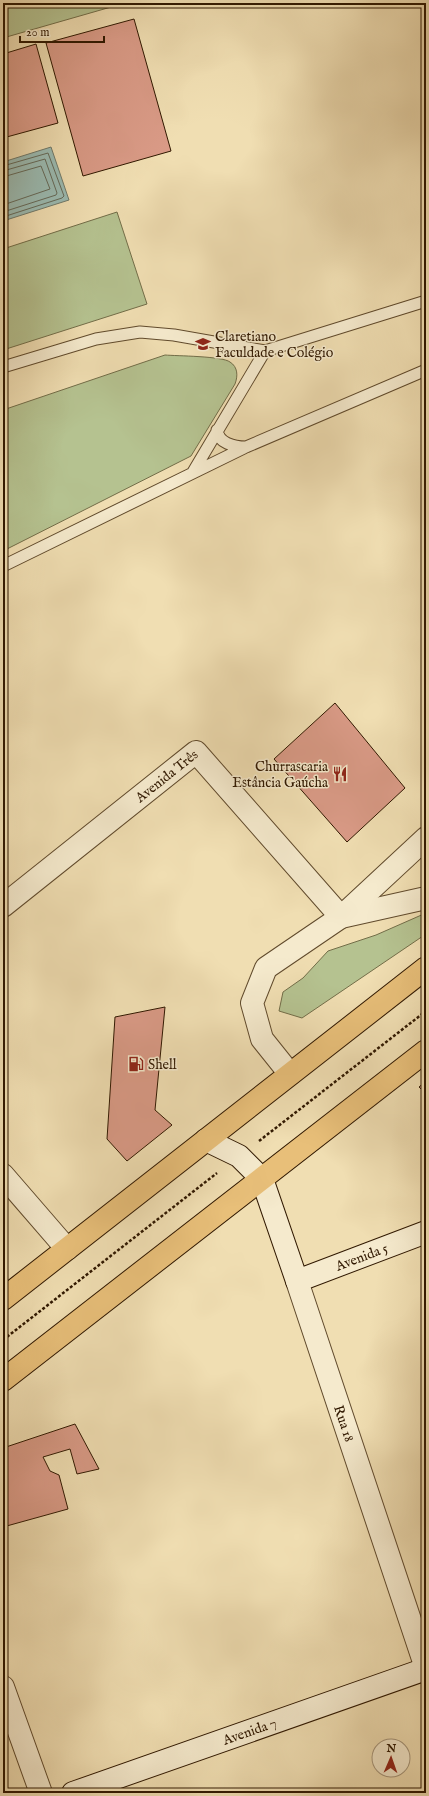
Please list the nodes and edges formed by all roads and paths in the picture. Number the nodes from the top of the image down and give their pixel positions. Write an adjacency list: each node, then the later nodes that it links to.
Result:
1 (426, 301): 2 (lane)
2 (265, 350): 3 (lane); 5 (lane)
3 (3, 367)
4 (426, 370): 6 (lane)
5 (217, 430): 6 (lane); 7 (lane)
6 (246, 447): 7 (lane)
7 (193, 472): 8 (lane)
8 (3, 566)
9 (426, 838): 12 (street)
10 (426, 898): 12 (street)
11 (3, 906): 12 (street, Avenida Três)
12 (341, 917): 16 (street)
13 (426, 968): 16 (main road)
14 (426, 1010): 18 (path)
15 (426, 1051): 20 (main road)
16 (290, 1074): 17 (main road)
17 (206, 1140): 18 (street); 22 (main road)
18 (239, 1156): 20 (street); 25 (path)
19 (3, 1175): 22 (street)
20 (262, 1179): 23 (street, Rua 18); 26 (main road)
21 (426, 1232): 23 (street, Avenida 5)
22 (67, 1249): 24 (main road)
23 (297, 1281): 27 (street, Rua 18)
24 (3, 1299)
25 (3, 1340)
26 (5, 1376)
27 (426, 1668): 30 (street, Avenida 7)
28 (3, 1687): 29 (street)
29 (41, 1793)
30 (73, 1793)

